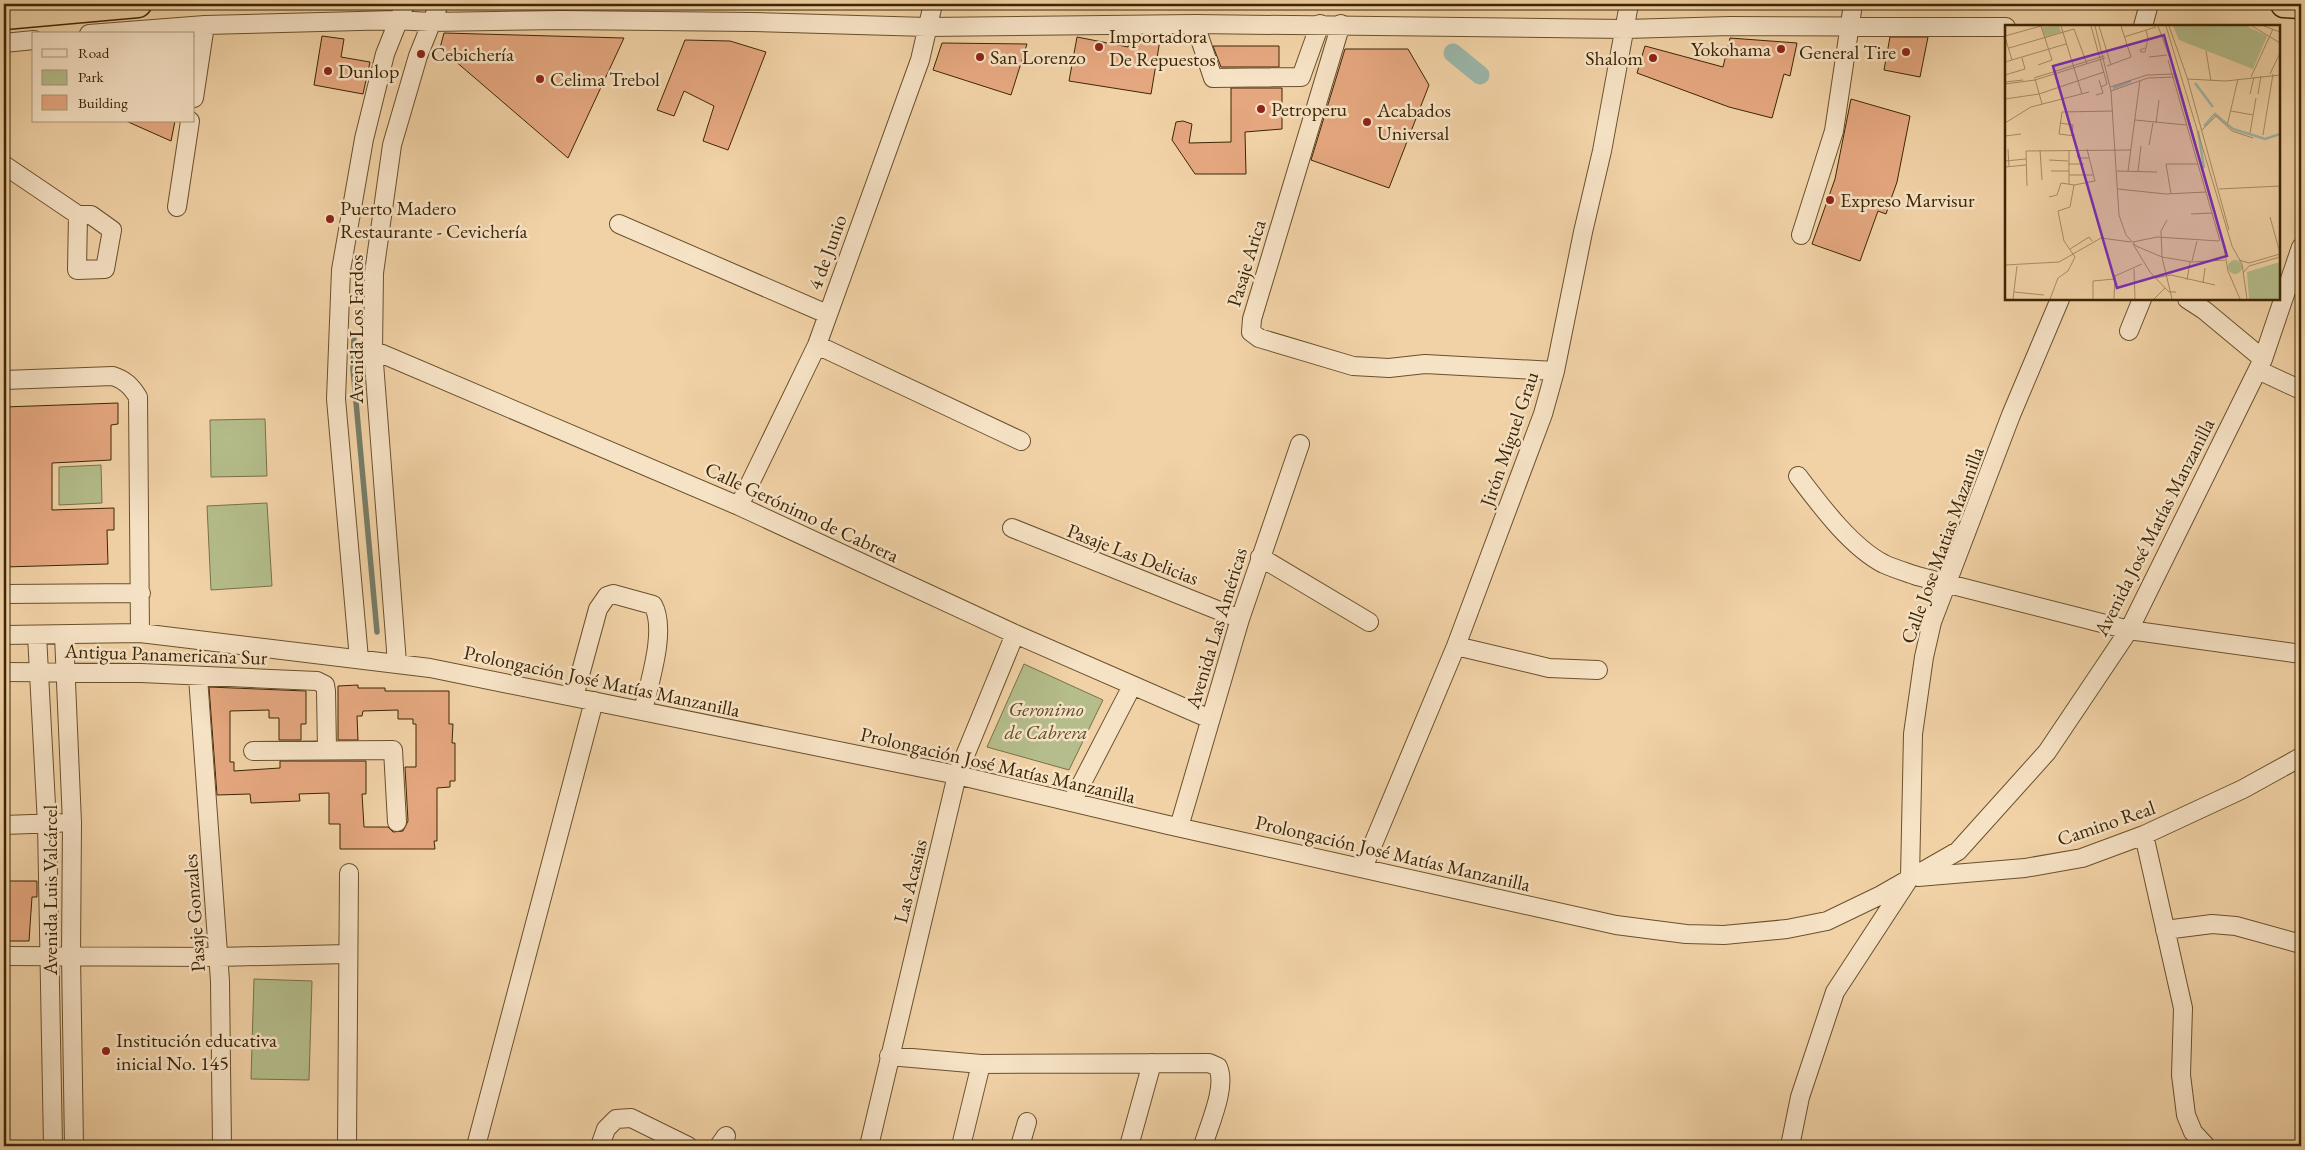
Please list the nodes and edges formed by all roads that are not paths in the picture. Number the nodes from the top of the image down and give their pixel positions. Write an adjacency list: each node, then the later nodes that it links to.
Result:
1 (138, 4): 10 (highway)
2 (404, 4): 11 (street, Avenida Los Fardos)
3 (438, 4): 12 (street, Avenida Los Fardos)
4 (934, 4): 19 (street, 4 de Junio)
5 (1629, 4): 21 (street, Jirón Miguel Grau)
6 (1853, 4): 17 (street)
7 (2149, 4): 18 (street)
8 (2284, 4): 9 (highway)
9 (2301, 5)
10 (4, 16)
11 (397, 20): 12 (street); 16 (street); 27 (street, Avenida Los Fardos)
12 (430, 22): 19 (street); 28 (street, Avenida Los Fardos)
13 (1195, 24): 14 (street); 14 (street); 19 (street)
14 (1320, 24): 15 (street)
15 (1341, 24): 21 (street); 43 (street, Pasaje Arica)
16 (205, 25): 22 (street); 25 (street)
17 (1850, 25): 20 (street); 21 (street); 33 (street)
18 (2143, 25)
19 (927, 27): 38 (street, 4 de Junio)
20 (2005, 27)
21 (1626, 29): 43 (street, Jirón Miguel Grau)
22 (115, 32)
23 (32, 40): 24 (street)
24 (4, 43)
25 (195, 91)
26 (190, 122): 30 (street)
27 (364, 139): 28 (street); 65 (street, Avenida Los Fardos)
28 (392, 144): 41 (street, Avenida Los Fardos)
29 (4, 165): 31 (street)
30 (177, 207)
31 (78, 215)
32 (619, 224): 38 (street)
33 (1802, 235)
34 (2301, 247): 42 (street, Avenida José Matías Manzanilla)
35 (2060, 300): 52 (street, Calle Jose Matias Mazanilla)
36 (2142, 300): 39 (street)
37 (2189, 300): 42 (street)
38 (827, 314): 40 (street, 4 de Junio)
39 (2129, 331)
40 (817, 344): 46 (street); 49 (street, 4 de Junio)
41 (373, 350): 49 (street, Calle Gerónimo de Cabrera); 66 (street, Avenida Los Fardos)
42 (2260, 364): 45 (street); 57 (street, Avenida José Matías Manzanilla)
43 (1555, 371): 63 (street, Jirón Miguel Grau)
44 (4, 380): 53 (street)
45 (2301, 390)
46 (1021, 441)
47 (1300, 444): 51 (street, Avenida Las Américas)
48 (1798, 476): 52 (street)
49 (739, 506): 59 (street, Calle Gerónimo de Cabrera)
50 (1012, 528): 55 (street, Pasaje Las Delicias)
51 (1260, 557): 55 (street, Avenida Las Américas); 56 (street)
52 (1947, 584): 57 (street); 90 (street, Calle Jose Matias Mazanilla)
53 (140, 593): 54 (street); 58 (street)
54 (4, 594)
55 (1240, 619): 76 (street, Avenida Las Américas)
56 (1369, 622)
57 (2130, 630): 64 (street); 90 (street, Avenida José Matías Manzanilla)
58 (140, 633): 62 (street, Prolongación José Matías Manzanilla); 65 (street, Prolongación José Matías Manzanilla)
59 (1015, 634): 72 (street, Calle Gerónimo de Cabrera); 80 (street, Las Acasias)
60 (4, 635): 61 (street, Prolongación José Matías Manzanilla)
61 (38, 635): 62 (street, Prolongación José Matías Manzanilla); 68 (street, Avenida Luis Valcárcel)
62 (64, 635): 69 (street, Avenida Luis Valcárcel)
63 (1456, 646): 67 (street); 88 (street, Jirón Miguel Grau)
64 (2301, 654)
65 (359, 658): 66 (street, Prolongación José Matías Manzanilla)
66 (397, 663): 73 (street, Prolongación José Matías Manzanilla)
67 (1598, 670)
68 (38, 671): 69 (street, Antigua Panamericana Sur); 70 (street, Antigua Panamericana Sur); 84 (street, Avenida Luis Valcárcel)
69 (64, 671): 71 (street, Antigua Panamericana Sur); 83 (street, Avenida Luis Valcárcel)
70 (4, 672)
71 (198, 677): 77 (street, Antigua Panamericana Sur); 97 (street, Pasaje Gonzales)
72 (1132, 686): 76 (street, Calle Gerónimo de Cabrera); 81 (street)
73 (574, 697): 74 (street, Prolongación José Matías Manzanilla); 75 (street)
74 (594, 701): 75 (street, Prolongación José Matías Manzanilla); 106 (street)
75 (643, 712): 80 (street, Prolongación José Matías Manzanilla)
76 (1210, 719): 86 (street, Avenida Las Américas)
77 (327, 750): 78 (street); 82 (street)
78 (253, 751)
79 (2301, 757): 87 (street, Camino Real)
80 (957, 775): 81 (street, Prolongación José Matías Manzanilla); 98 (street, Las Acasias)
81 (1072, 802): 86 (street, Prolongación José Matías Manzanilla)
82 (397, 822)
83 (72, 823): 84 (street); 96 (street, Avenida Luis Valcárcel)
84 (47, 824): 85 (street); 95 (street, Avenida Luis Valcárcel)
85 (4, 825)
86 (1179, 827): 88 (street, Prolongación José Matías Manzanilla)
87 (2144, 836): 90 (street, Camino Real); 91 (street)
88 (1363, 868): 90 (street, Prolongación José Matías Manzanilla)
89 (349, 873): 93 (street)
90 (1910, 877): 114 (street)
91 (2165, 930): 92 (street); 115 (street)
92 (2301, 944)
93 (347, 954): 97 (street); 105 (street)
94 (4, 956): 95 (street)
95 (48, 956): 96 (street); 102 (street, Avenida Luis Valcárcel)
96 (71, 956): 97 (street); 103 (street, Avenida Luis Valcárcel)
97 (218, 957): 104 (street, Pasaje Gonzales)
98 (889, 1056): 99 (street); 109 (street, Las Acasias)
99 (981, 1064): 100 (street); 110 (street)
100 (1152, 1064): 112 (street); 113 (street)
101 (1027, 1122): 111 (street)
102 (53, 1146)
103 (74, 1146)
104 (222, 1146)
105 (347, 1146)
106 (476, 1146)
107 (600, 1146): 108 (street)
108 (688, 1146)
109 (869, 1146)
110 (961, 1146)
111 (1020, 1146)
112 (1129, 1146)
113 (1203, 1146)
114 (1790, 1146)
115 (2206, 1146)

